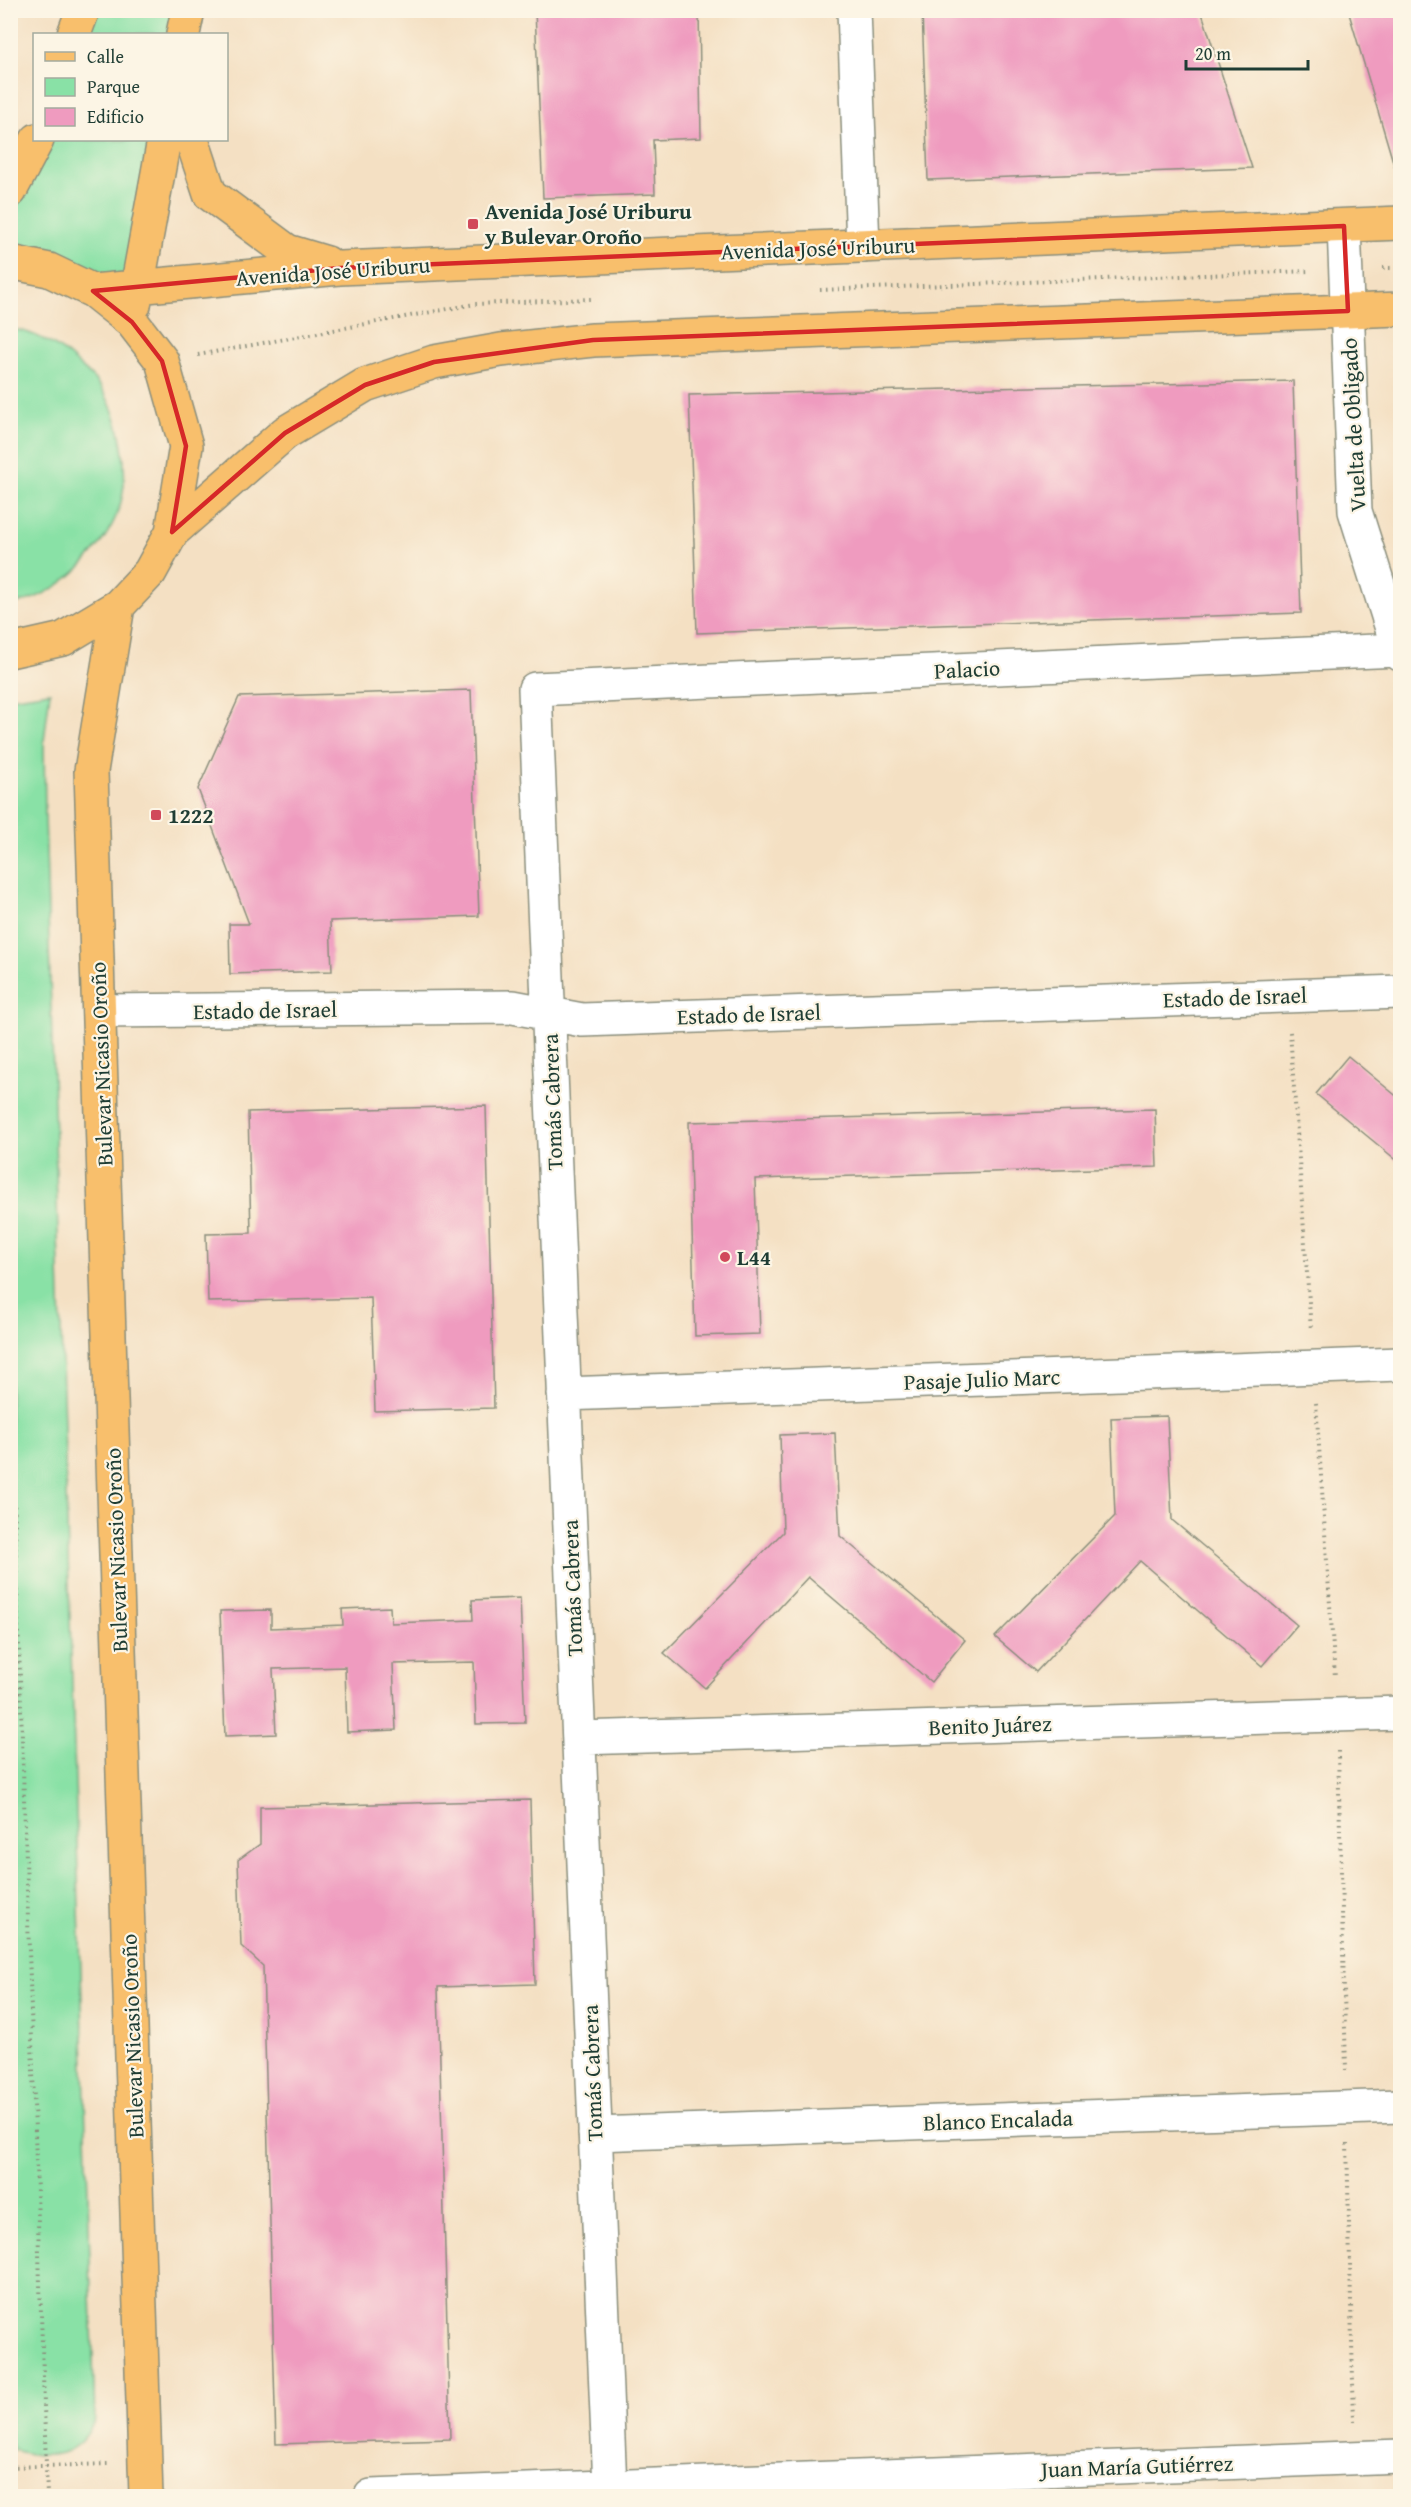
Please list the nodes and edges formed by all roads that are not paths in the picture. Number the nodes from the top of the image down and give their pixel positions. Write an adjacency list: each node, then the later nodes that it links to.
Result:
1 (83, 10): 4 (main road)
2 (188, 10): 5 (main road)
3 (854, 10): 12 (street)
4 (74, 33)
5 (183, 33)
6 (36, 141): 9 (main road)
7 (164, 141): 15 (main road)
8 (192, 141): 14 (main road)
9 (10, 191)
10 (1401, 223): 11 (main road, Avenida José Uriburu)
11 (1344, 226): 12 (main road, Avenida José Uriburu); 18 (street, Vuelta de Obligado)
12 (863, 246): 14 (main road, Avenida José Uriburu)
13 (10, 262): 16 (main road)
14 (340, 268): 15 (main road, Avenida José Uriburu)
15 (137, 285): 16 (main road, Avenida José Uriburu); 19 (main road)
16 (93, 291): 19 (main road)
17 (1401, 309): 18 (main road)
18 (1348, 312): 20 (main road); 23 (street, Vuelta de Obligado)
19 (132, 322): 20 (main road)
20 (172, 532): 21 (main road)
21 (118, 606): 22 (main road); 26 (main road, Bulevar Nicasio Oroño)
22 (10, 651)
23 (1399, 652): 24 (street, Palacio)
24 (535, 689): 27 (street, Tomás Cabrera)
25 (1401, 992): 27 (street, Estado de Israel)
26 (99, 1011): 27 (street, Estado de Israel); 36 (main road, Bulevar Nicasio Oroño)
27 (548, 1013): 29 (street, Tomás Cabrera)
28 (1401, 1364): 29 (street, Pasaje Julio Marc)
29 (564, 1394): 31 (street, Tomás Cabrera)
30 (1401, 1713): 31 (street, Benito Juárez)
31 (579, 1738): 33 (street, Tomás Cabrera)
32 (1401, 2106): 33 (street, Blanco Encalada)
33 (595, 2134): 35 (street, Tomás Cabrera)
34 (1401, 2456): 35 (street, Juan María Gutiérrez)
35 (610, 2487): 37 (street, Juan María Gutiérrez)
36 (146, 2496)
37 (371, 2496)

